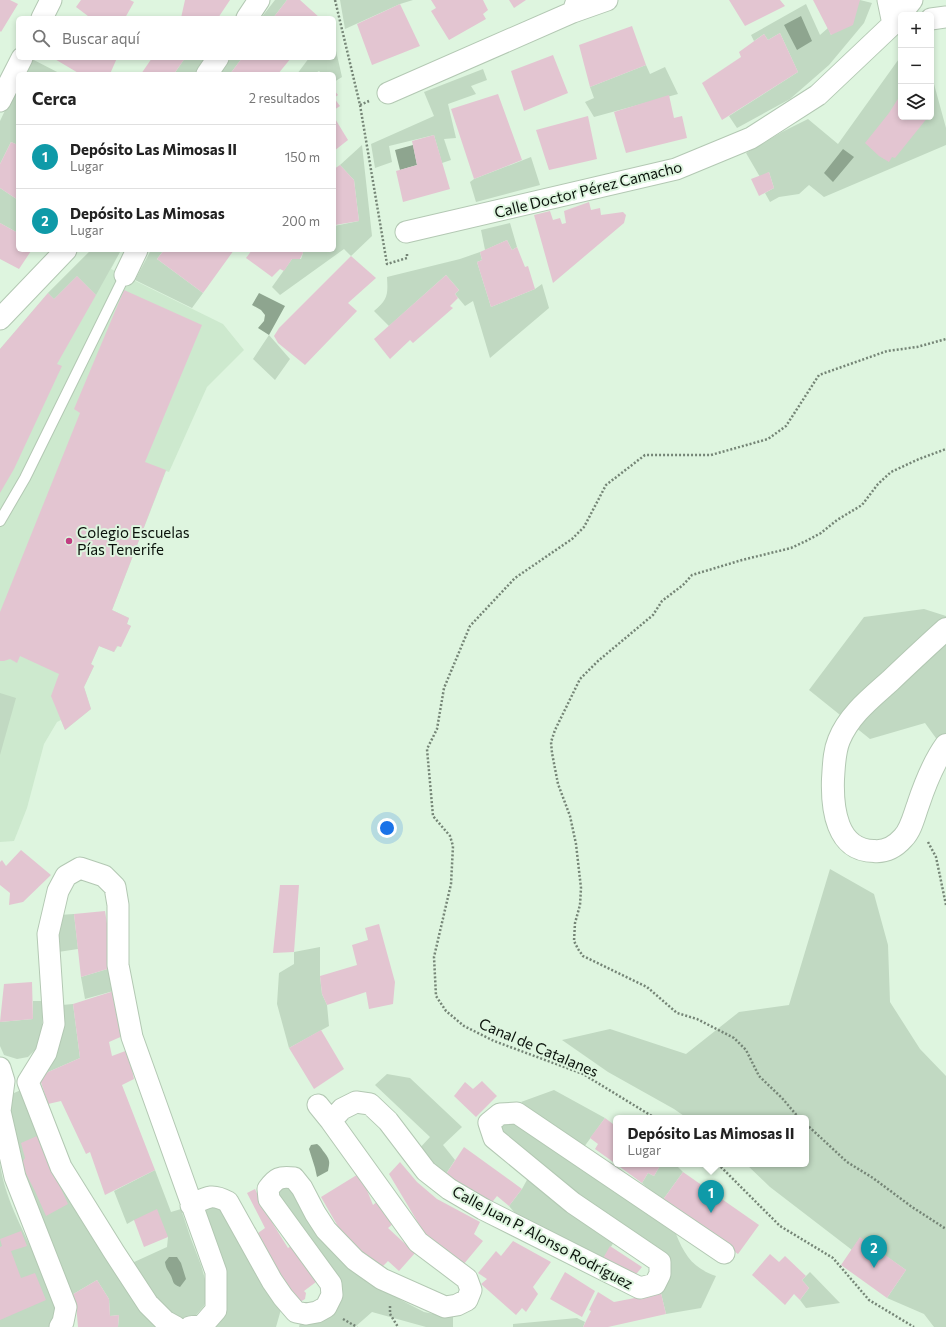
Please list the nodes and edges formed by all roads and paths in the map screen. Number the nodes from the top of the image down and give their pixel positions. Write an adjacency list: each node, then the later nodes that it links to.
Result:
1 (51, 0): 8 (street)
2 (260, 0): 9 (street)
3 (335, 0): 21 (path)
4 (607, 0): 7 (street)
5 (888, 0): 12 (street)
6 (912, 0): 12 (street, Calle Doctor Pérez Camacho)
7 (575, 6): 16 (street)
8 (43, 16)
9 (248, 16)
10 (946, 17): 11 (street)
11 (934, 19)
12 (897, 23): 18 (street, Calle Doctor Pérez Camacho)
13 (21, 60): 17 (street)
14 (217, 60): 15 (street)
15 (208, 72)
16 (388, 93)
17 (0, 101)
18 (406, 232)
19 (64, 252): 23 (street)
20 (136, 252): 22 (street)
21 (386, 264)
22 (125, 275): 26 (lane)
23 (0, 319)
24 (946, 339): 34 (path, Canal de Catalanes)
25 (946, 449): 35 (path)
26 (0, 521)
27 (946, 629): 29 (main road)
28 (946, 745): 29 (main road)
29 (910, 826): 30 (path)
30 (946, 905)
31 (2, 1074): 32 (street); 42 (street)
32 (28, 1082): 39 (street); 43 (street)
33 (318, 1105): 36 (street)
34 (650, 1115)
35 (796, 1115)
36 (331, 1121): 39 (street); 41 (street, Calle Juan P. Alonso Rodríguez)
37 (809, 1127): 40 (path)
38 (721, 1167): 45 (path)
39 (191, 1205): 44 (street)
40 (946, 1229)
41 (724, 1253)
42 (60, 1327)
43 (176, 1327)
44 (190, 1327)
45 (914, 1327)

